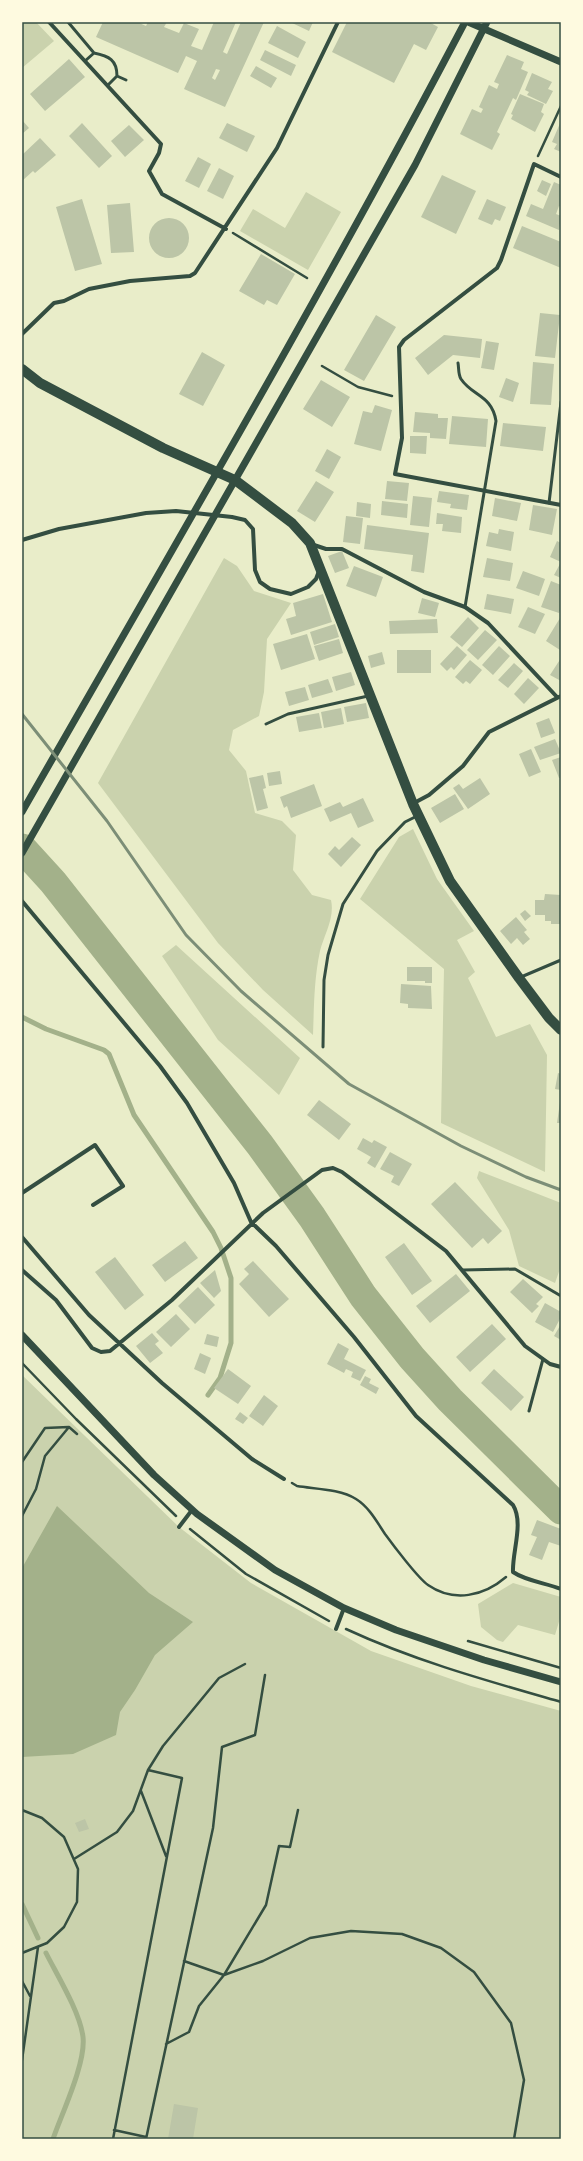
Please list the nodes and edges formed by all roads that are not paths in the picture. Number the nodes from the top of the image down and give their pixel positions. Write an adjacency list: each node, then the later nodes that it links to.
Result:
1 (50, 22): 8 (street)
2 (68, 22): 7 (lane)
3 (338, 22): 14 (street)
4 (465, 22): 19 (street)
5 (468, 22): 6 (street)
6 (485, 25): 9 (street); 20 (street)
7 (94, 53): 8 (lane); 10 (lane)
8 (85, 61): 12 (street)
9 (561, 62)
10 (117, 76): 11 (lane); 12 (lane)
11 (126, 80)
12 (108, 85): 14 (street)
13 (561, 177): 21 (street)
14 (226, 229): 15 (street)
15 (22, 334)
16 (458, 363): 21 (lane)
17 (22, 369): 19 (main road)
18 (561, 402): 22 (lane)
19 (218, 472): 20 (main road); 32 (street)
20 (236, 480): 25 (main road); 34 (street)
21 (484, 491): 22 (street); 27 (lane)
22 (549, 503): 23 (street)
23 (561, 505)
24 (22, 540): 26 (street)
25 (310, 543): 26 (main road); 27 (street)
26 (319, 571): 28 (main road)
27 (465, 607): 29 (street)
28 (370, 696): 30 (lane); 31 (main road)
29 (559, 696): 31 (street)
30 (266, 724)
31 (414, 804): 33 (main road)
32 (22, 812)
33 (419, 815): 37 (main road); 39 (lane)
34 (22, 853)
35 (22, 901): 42 (street)
36 (561, 960): 37 (lane)
37 (519, 978): 38 (main road)
38 (561, 1030)
39 (323, 1047)
40 (22, 1193): 41 (street)
41 (92, 1205)
42 (251, 1222): 45 (street); 48 (street); 55 (street)
43 (22, 1237): 48 (street)
44 (22, 1270): 48 (street)
45 (462, 1270): 46 (lane); 49 (street)
46 (561, 1296)
47 (22, 1335): 53 (street)
48 (120, 1342): 52 (street)
49 (543, 1358): 50 (street); 51 (lane)
50 (561, 1367)
51 (529, 1411)
52 (284, 1479)
53 (192, 1510): 54 (street); 56 (street)
54 (180, 1527)
55 (561, 1589)
56 (344, 1608): 57 (street); 58 (street)
57 (336, 1629)
58 (561, 1682)

